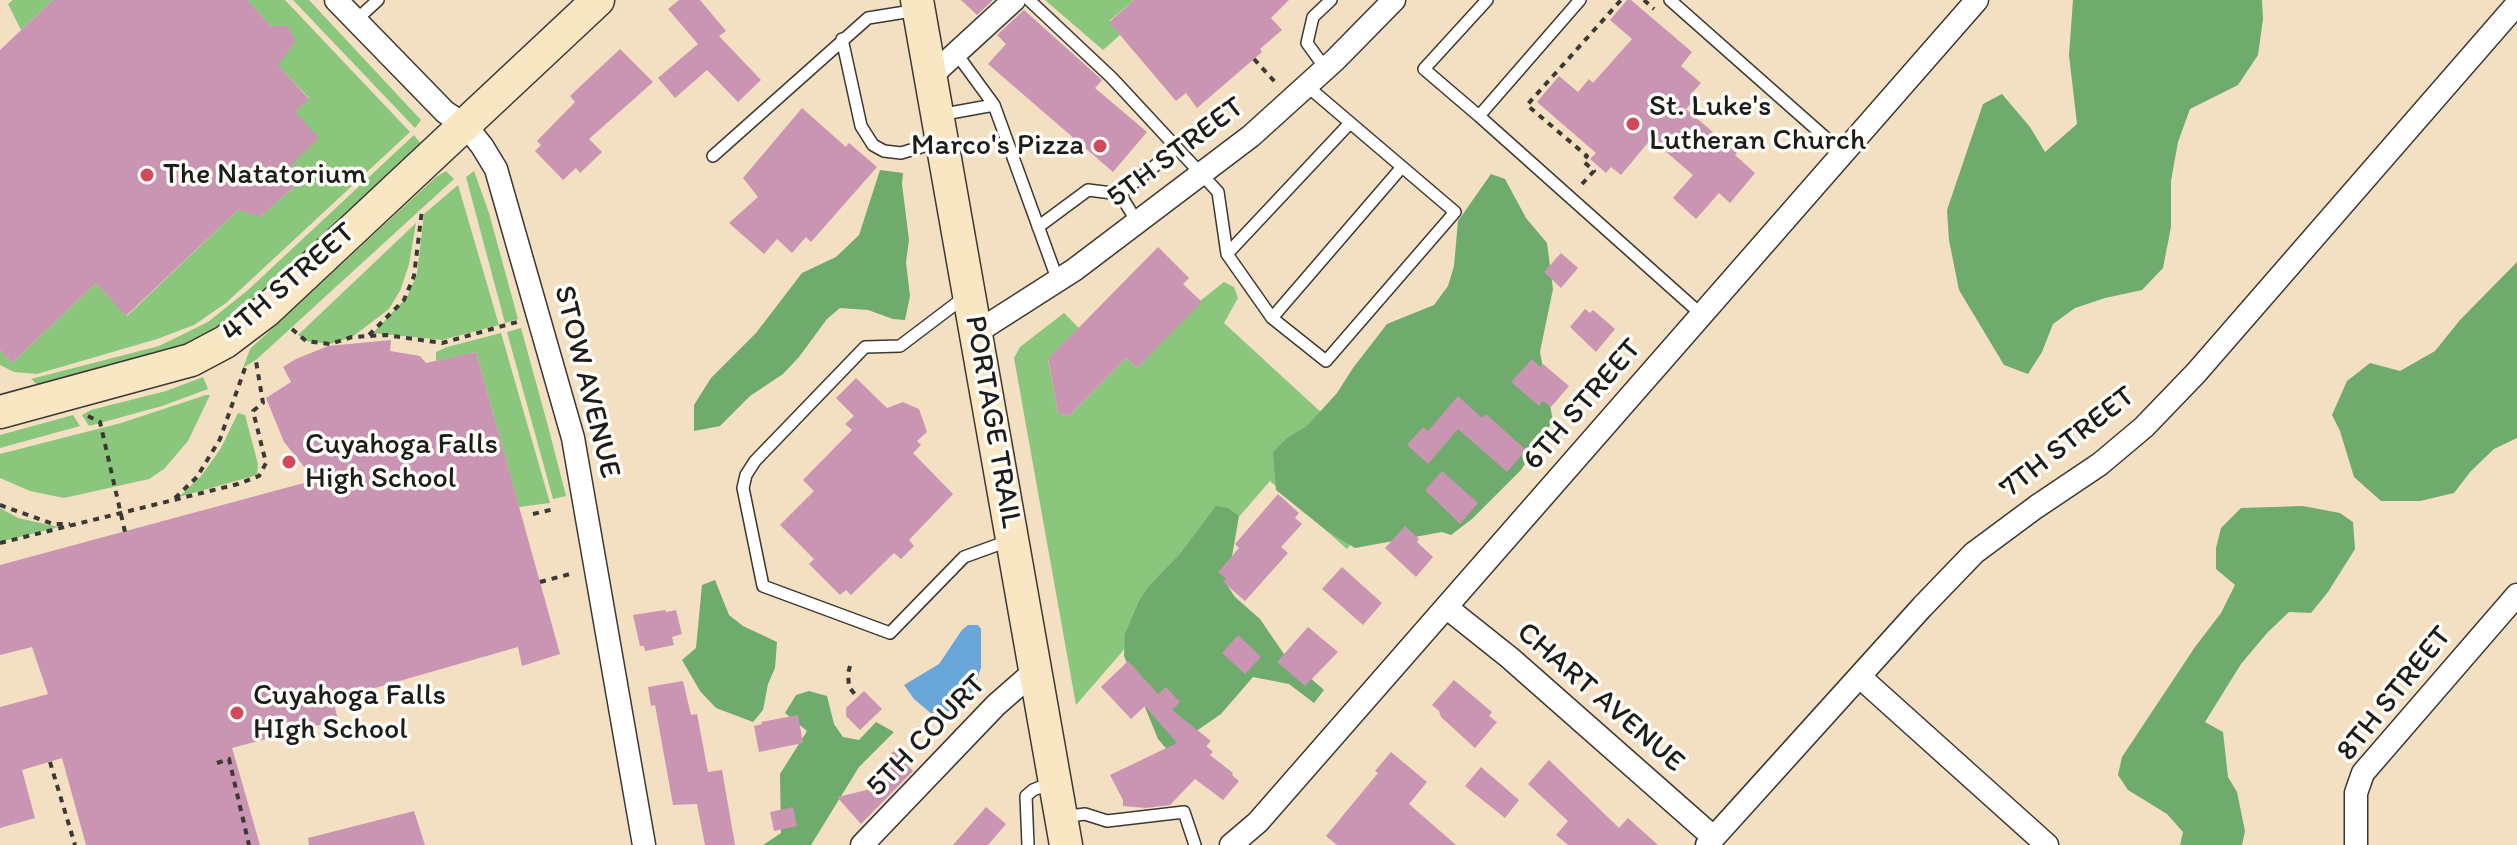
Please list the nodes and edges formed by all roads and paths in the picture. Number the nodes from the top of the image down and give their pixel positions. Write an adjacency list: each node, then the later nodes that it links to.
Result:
1 (336, 0): 15 (street, STOW AVENUE)
2 (378, 0): 15 (lane)
3 (598, 0): 26 (main road, 4TH STREET)
4 (1014, 0): 17 (street)
5 (1029, 0): 28 (lane)
6 (1331, 0): 19 (lane)
7 (1394, 0): 19 (street, 5TH STREET)
8 (1487, 0): 24 (lane)
9 (1580, 0): 24 (lane)
10 (1621, 0): 33 (path)
11 (1670, 0): 29 (lane)
12 (1977, 0): 29 (street, 6TH STREET)
13 (2517, 4): 66 (street, 7TH STREET)
14 (918, 5): 16 (lane); 20 (main road, PORTAGE TRAIL)
15 (355, 21): 26 (street, STOW AVENUE)
16 (842, 39): 27 (lane); 30 (lane)
17 (956, 53): 20 (street); 23 (lane)
18 (1254, 59): 21 (path)
19 (1325, 68): 22 (street, 5TH STREET)
20 (930, 77): 27 (main road, PORTAGE TRAIL)
21 (1277, 84)
22 (1307, 86): 25 (lane); 32 (street, 5TH STREET)
23 (994, 105): 27 (lane); 37 (lane)
24 (1479, 116): 42 (lane)
25 (1350, 123): 31 (lane); 38 (lane)
26 (466, 126): 41 (street, STOW AVENUE); 49 (main road, 4TH STREET)
27 (940, 128): 40 (main road, PORTAGE TRAIL)
28 (1177, 148): 32 (lane); 34 (lane)
29 (1843, 153): 42 (street, 6TH STREET)
30 (713, 156)
31 (1402, 167): 43 (lane); 43 (lane)
32 (1200, 174): 36 (street, 5TH STREET); 38 (lane)
33 (1576, 190)
34 (1120, 194): 36 (lane); 37 (lane)
35 (422, 210): 46 (path)
36 (1137, 222): 39 (street, 5TH STREET)
37 (1038, 227): 39 (lane)
38 (1227, 254): 43 (lane)
39 (1058, 281): 45 (street, 5TH STREET)
40 (969, 294): 45 (main road, PORTAGE TRAIL); 58 (lane)
41 (538, 315): 46 (path); 75 (street, STOW AVENUE)
42 (1702, 315): 63 (street, 6TH STREET)
43 (1272, 318)
44 (292, 329): 46 (path)
45 (977, 332): 58 (main road, PORTAGE TRAIL)
46 (368, 336)
47 (256, 361): 51 (path)
48 (245, 368): 51 (path)
49 (54, 399): 50 (main road, 4TH STREET); 54 (path)
50 (0, 412)
51 (172, 500): 54 (path)
52 (0, 505): 56 (path)
53 (554, 509): 55 (path)
54 (121, 513): 56 (path); 57 (path)
55 (533, 514)
56 (78, 524): 59 (path)
57 (125, 532)
58 (1012, 539): 65 (main road, PORTAGE TRAIL)
59 (0, 543)
60 (570, 574): 61 (path)
61 (540, 582)
62 (2517, 595): 81 (street, 8TH STREET)
63 (1446, 607): 72 (street, CHART AVENUE); 79 (street, 6TH STREET)
64 (850, 666): 67 (path)
65 (1036, 670): 70 (main road, PORTAGE TRAIL); 76 (street, 5TH COURT)
66 (1860, 677): 72 (street, 7TH STREET); 80 (street)
67 (857, 697)
68 (50, 762): 73 (path)
69 (217, 763): 74 (path)
70 (1055, 782): 71 (main road, PORTAGE TRAIL); 77 (lane)
71 (1064, 831): 78 (lane)
72 (1710, 841)
73 (75, 845)
74 (249, 845)
75 (644, 845)
76 (862, 845)
77 (1028, 845)
78 (1195, 845)
79 (1231, 845)
80 (2047, 845)
81 (2356, 845)

